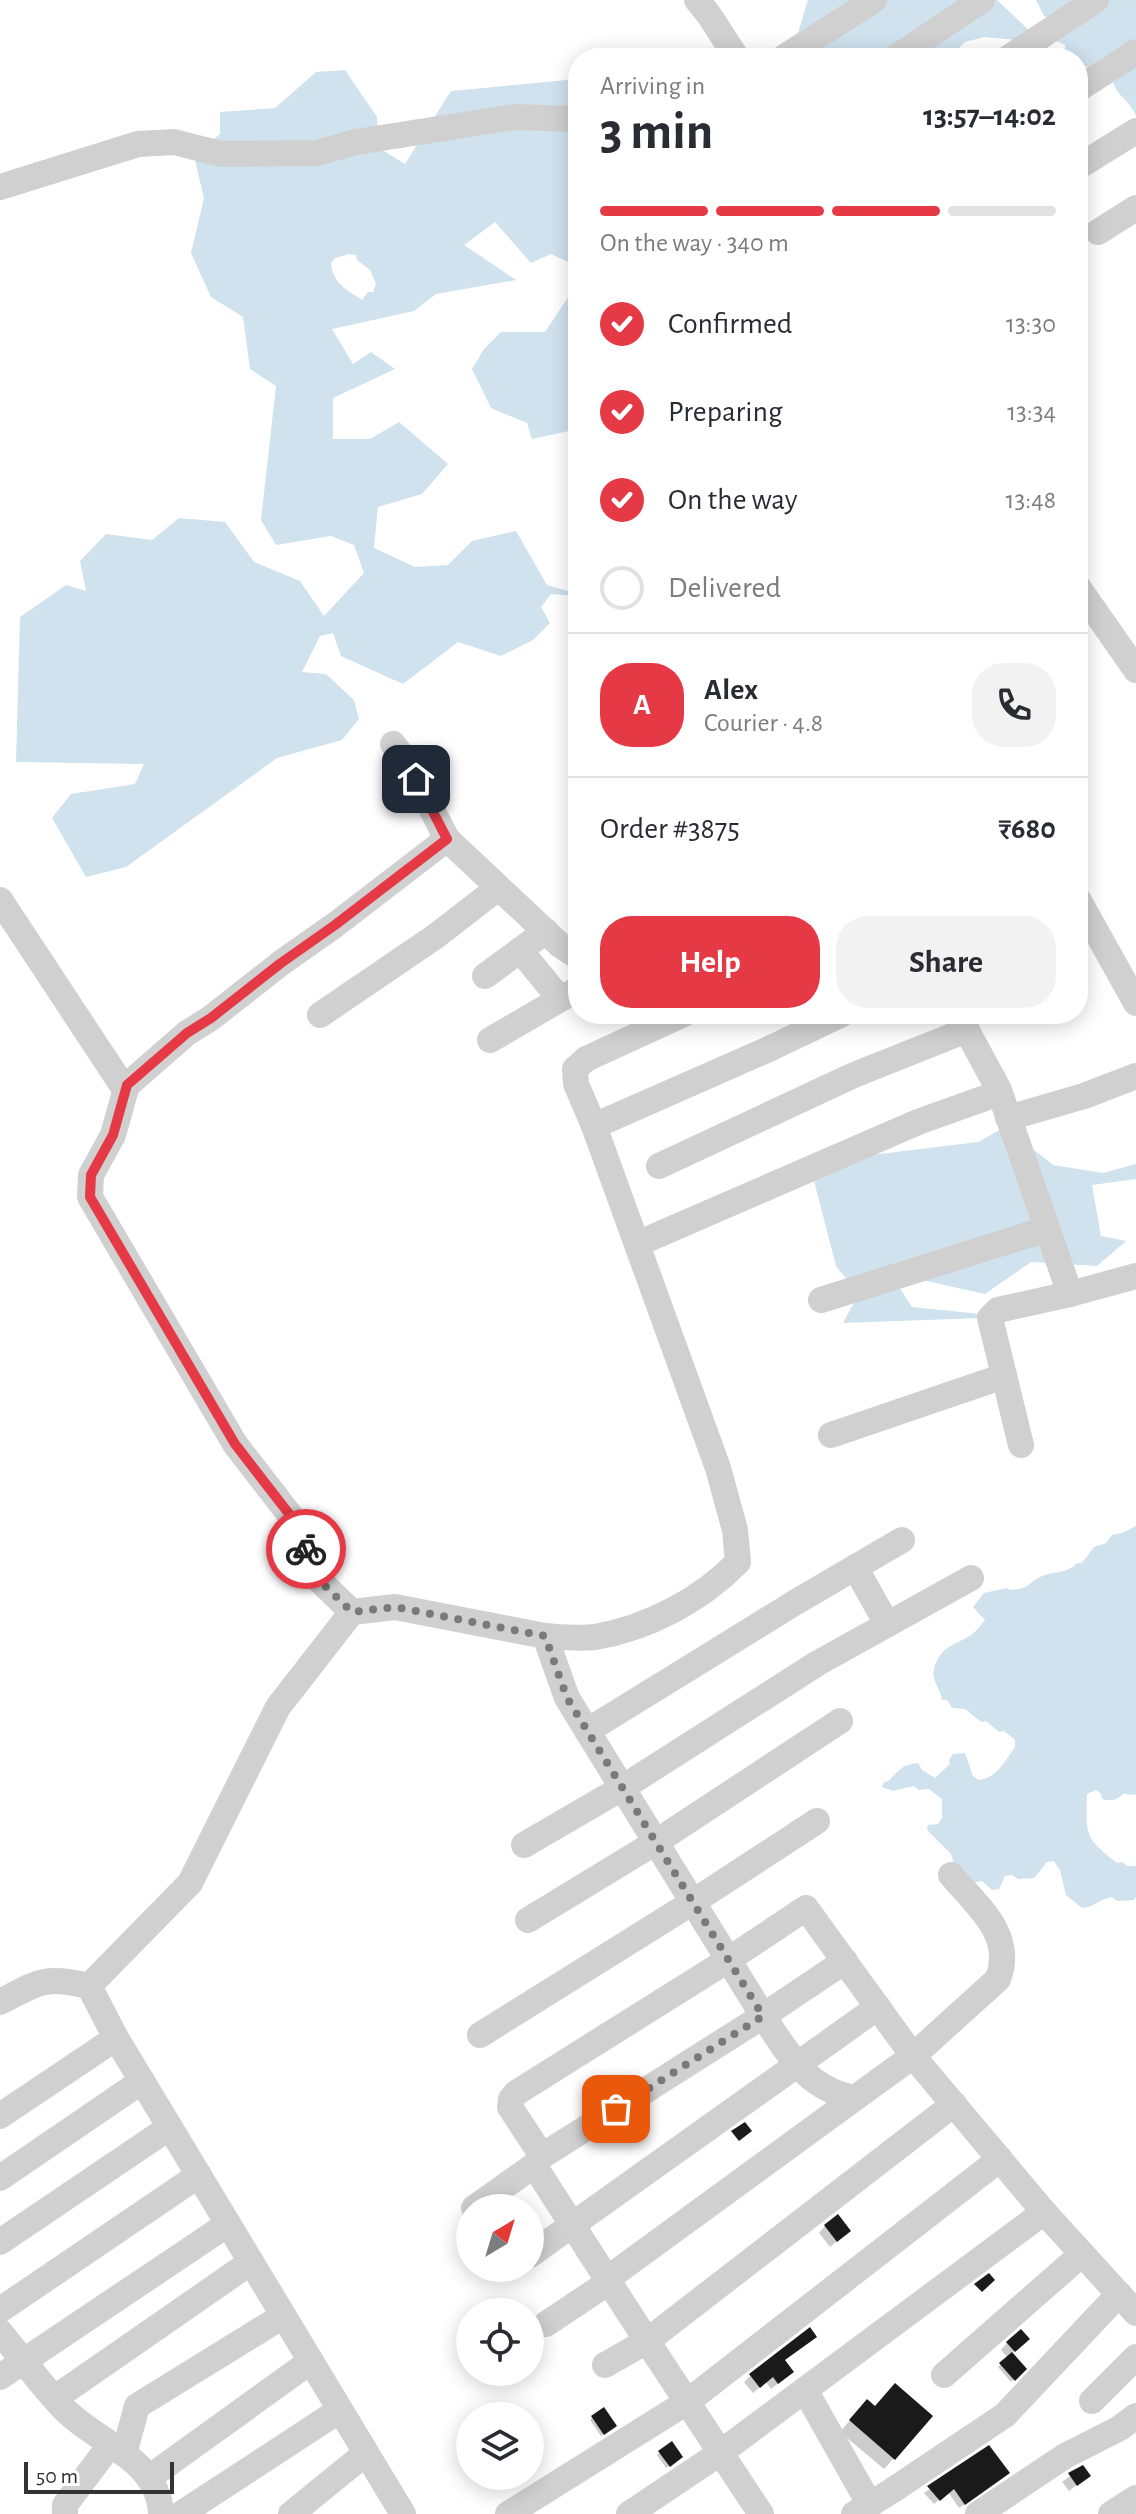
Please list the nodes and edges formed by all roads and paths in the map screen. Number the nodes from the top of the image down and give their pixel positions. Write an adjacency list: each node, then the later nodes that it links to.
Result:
1 (697, 0): 5 (street)
2 (874, 0): 6 (street)
3 (982, 0): 7 (street)
4 (1096, 0): 8 (street)
5 (730, 48)
6 (799, 48)
7 (910, 48)
8 (1023, 48)
9 (1136, 52): 10 (street)
10 (1088, 83)
11 (568, 119): 14 (street)
12 (1136, 131): 13 (street)
13 (1088, 161)
14 (0, 187)
15 (1136, 208): 16 (street)
16 (1098, 232)
17 (1088, 601): 18 (street)
18 (1136, 670)
19 (393, 744): 20 (street)
20 (447, 839): 21 (street); 38 (street)
21 (498, 888): 24 (street); 31 (street)
22 (0, 900): 38 (street)
23 (1088, 917): 30 (street)
24 (546, 931): 25 (street); 26 (street)
25 (568, 949)
26 (520, 950): 27 (street); 28 (street)
27 (485, 976)
28 (568, 993)
29 (568, 995): 36 (street)
30 (1136, 1003)
31 (320, 1015)
32 (662, 1024): 41 (street)
33 (821, 1024): 41 (street)
34 (958, 1024): 42 (street)
35 (963, 1024): 39 (street)
36 (490, 1040)
37 (1136, 1076): 40 (street)
38 (127, 1085): 54 (street)
39 (999, 1093): 40 (street); 44 (street)
40 (1008, 1118): 43 (street)
41 (594, 1126): 44 (street)
42 (659, 1166)
43 (1047, 1229): 46 (street); 47 (street)
44 (637, 1244): 56 (street)
45 (1136, 1276): 46 (street)
46 (1070, 1294): 48 (street)
47 (821, 1300)
48 (1004, 1376): 49 (street); 50 (street)
49 (831, 1435)
50 (1021, 1445)
51 (902, 1540): 52 (street)
52 (855, 1567): 55 (street); 58 (street)
53 (971, 1578): 55 (street)
54 (352, 1612): 56 (street); 68 (street)
55 (887, 1624): 59 (street)
56 (545, 1636): 58 (street)
57 (840, 1721): 61 (street)
58 (587, 1731): 59 (street)
59 (622, 1788): 61 (street); 62 (street)
60 (817, 1821): 64 (street)
61 (656, 1842): 64 (street); 65 (street)
62 (524, 1845)
63 (951, 1875): 74 (street)
64 (693, 1902): 66 (street); 72 (street)
65 (528, 1920)
66 (728, 1960): 67 (street); 71 (street); 82 (street)
67 (845, 1961): 70 (street); 71 (street)
68 (89, 1986): 69 (street); 73 (street)
69 (0, 2002)
70 (878, 2007): 74 (street); 75 (street)
71 (763, 2016): 75 (street); 82 (street)
72 (480, 2035)
73 (116, 2038): 76 (street); 79 (street)
74 (913, 2056): 77 (street); 78 (street)
75 (796, 2064): 77 (street); 88 (street)
76 (142, 2081): 80 (street); 84 (street)
77 (855, 2098): 93 (street)
78 (954, 2104): 81 (street); 99 (street)
79 (0, 2116)
80 (170, 2127): 83 (street); 89 (street)
81 (1000, 2159): 86 (street); 109 (street)
82 (539, 2160): 85 (street); 88 (street)
83 (199, 2175): 87 (street); 95 (street)
84 (0, 2178)
85 (493, 2194)
86 (1044, 2212): 91 (street); 106 (street)
87 (228, 2224): 92 (street); 101 (street)
88 (572, 2225): 90 (street); 93 (street)
89 (0, 2242)
90 (544, 2245)
91 (1082, 2254): 94 (street); 104 (street)
92 (251, 2262): 96 (street); 107 (street)
93 (608, 2280): 97 (street); 99 (street)
94 (1127, 2304): 117 (street)
95 (0, 2310)
96 (283, 2316): 102 (street); 112 (street)
97 (546, 2324)
98 (0, 2332): 101 (street)
99 (647, 2341): 103 (street); 109 (street)
100 (1136, 2357): 108 (street)
101 (24, 2360): 105 (street); 107 (street)
102 (311, 2361): 110 (street); 115 (street)
103 (605, 2365)
104 (944, 2375)
105 (0, 2377)
106 (805, 2390): 114 (street); 117 (street)
107 (55, 2398): 112 (street)
108 (1092, 2401)
109 (687, 2402): 114 (street); 123 (street)
110 (340, 2410): 113 (street); 121 (street)
111 (1136, 2416): 126 (street)
112 (117, 2450): 115 (street); 119 (street)
113 (366, 2453): 118 (street); 122 (street)
114 (720, 2453): 124 (street); 125 (street)
115 (150, 2477): 120 (street)
116 (1136, 2498): 127 (street)
117 (879, 2506)
118 (392, 2509)
119 (65, 2514)
120 (161, 2514)
121 (181, 2514)
122 (291, 2514)
123 (508, 2514)
124 (629, 2514)
125 (761, 2514)
126 (978, 2514)
127 (1111, 2514)

